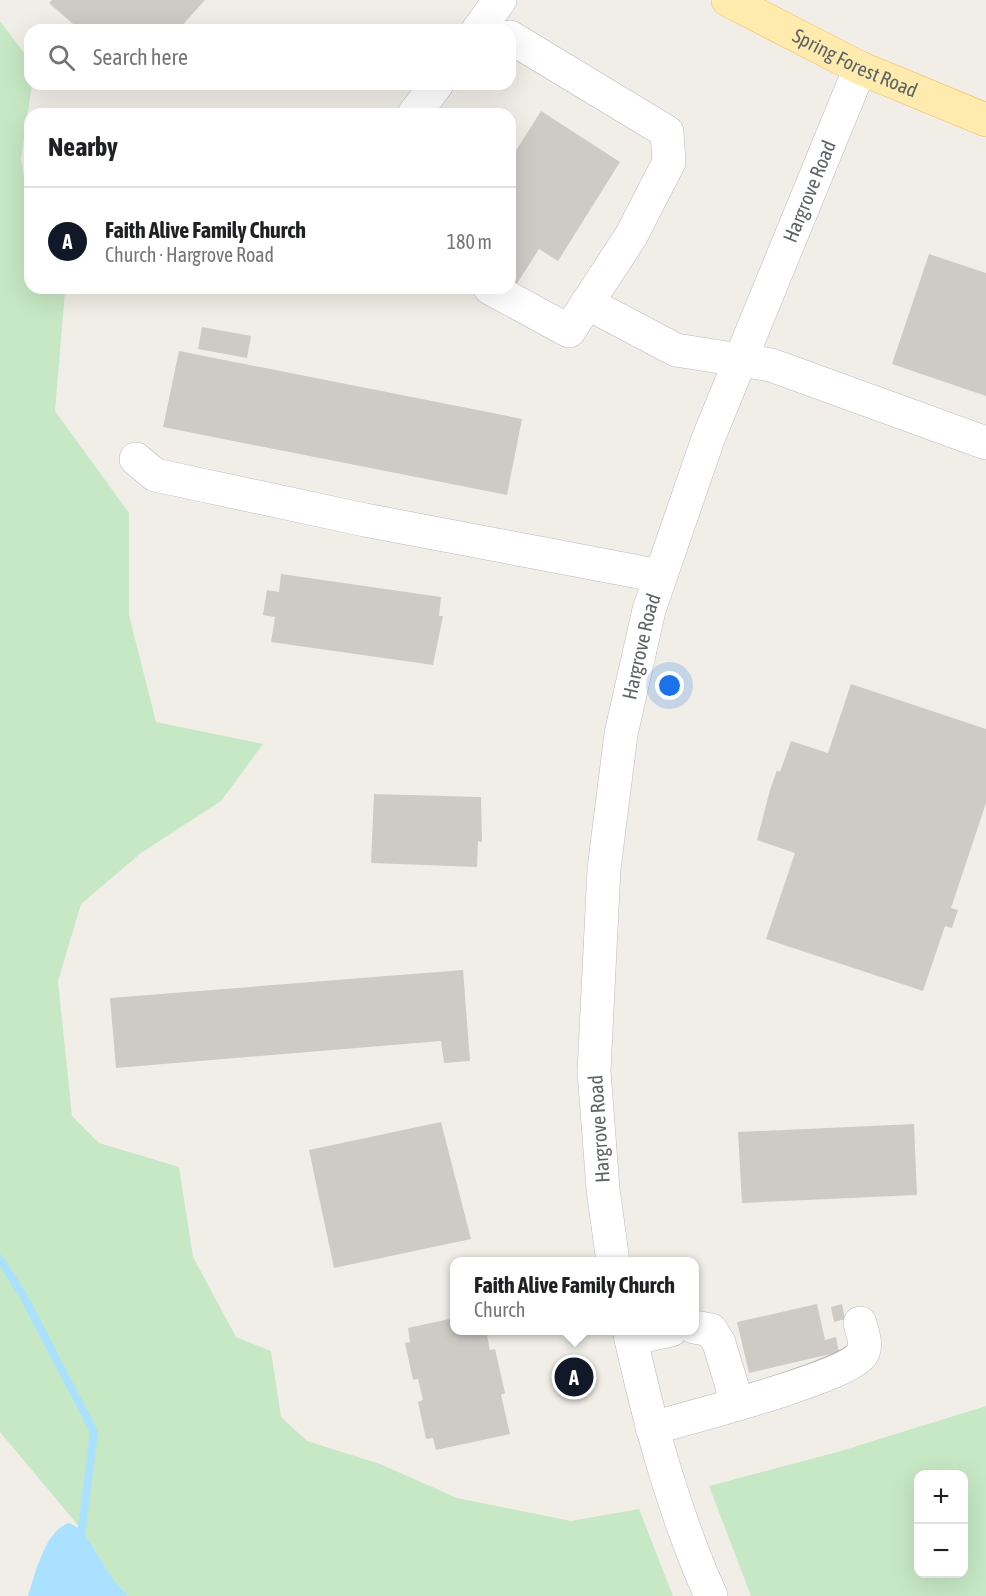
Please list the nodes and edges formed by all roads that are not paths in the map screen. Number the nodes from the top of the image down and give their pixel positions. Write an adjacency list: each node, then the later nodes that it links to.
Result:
1 (728, 0): 3 (main road, Spring Forest Road)
2 (516, 38): 8 (street)
3 (860, 68): 6 (main road, Spring Forest Road); 9 (street, Hargrove Road)
4 (432, 90): 5 (street)
5 (419, 108)
6 (986, 120)
7 (501, 294): 8 (street)
8 (587, 303): 9 (street)
9 (741, 358): 10 (street); 12 (street, Hargrove Road)
10 (986, 443)
11 (136, 459): 12 (street)
12 (660, 576): 13 (street, Hargrove Road)
13 (613, 1257)
14 (860, 1323): 17 (street)
15 (699, 1328): 17 (street)
16 (630, 1335): 18 (street)
17 (737, 1403): 18 (street)
18 (652, 1428): 19 (street)
19 (711, 1596)

